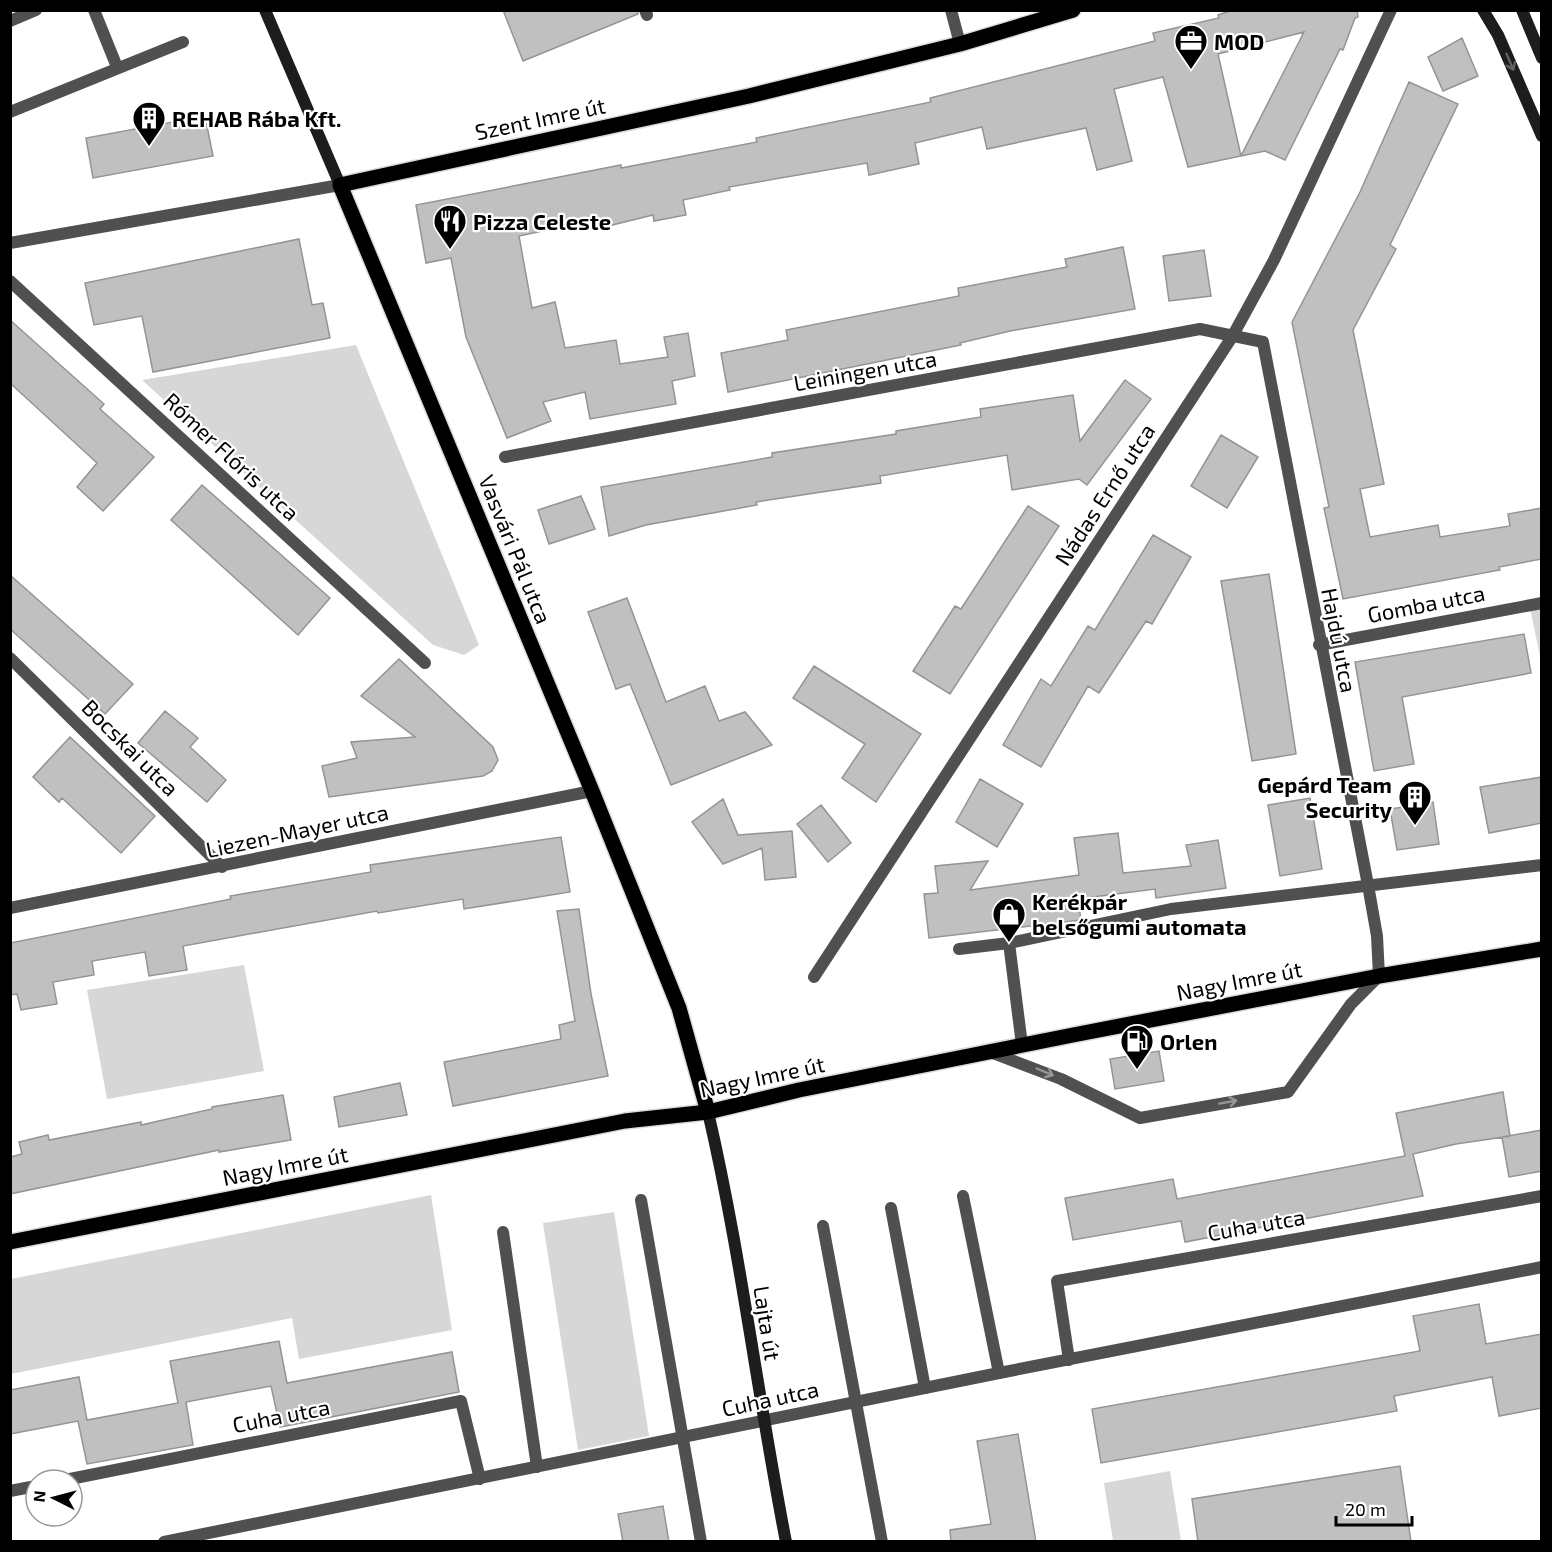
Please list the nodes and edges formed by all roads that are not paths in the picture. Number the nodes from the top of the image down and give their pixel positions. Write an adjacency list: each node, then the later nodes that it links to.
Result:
1 (36, 10): 9 (street)
2 (94, 10): 13 (street)
3 (265, 10): 16 (street, Vasvári Pál utca)
4 (951, 10): 11 (street)
5 (1073, 10): 11 (main road, Szent Imre út)
6 (1483, 10): 15 (street, one-way to 15)
7 (1522, 10): 12 (street)
8 (1392, 12): 19 (street, Nádas Ernő utca)
9 (10, 21)
10 (183, 42): 13 (street)
11 (960, 44): 16 (main road, Szent Imre út)
12 (1542, 58)
13 (117, 67): 14 (street)
14 (10, 111)
15 (1542, 136)
16 (340, 185): 17 (street, Szent Imre út); 25 (main road, Vasvári Pál utca)
17 (10, 243)
18 (10, 281): 24 (street, Rómer Flóris utca)
19 (1232, 337): 20 (street, Leiningen utca); 22 (street, Hajdú utca); 34 (street, Nádas Ernő utca)
20 (505, 458)
21 (1542, 603): 22 (street, Gomba utca)
22 (1319, 645): 28 (street, Hajdú utca)
23 (10, 658): 27 (street, Bocskai utca)
24 (425, 663)
25 (592, 791): 27 (street, Liezen-Mayer utca); 37 (main road, Vasvári Pál utca)
26 (1542, 866): 28 (street)
27 (222, 867): 29 (street, Liezen-Mayer utca)
28 (1368, 885): 30 (street); 33 (street, Hajdú utca)
29 (10, 908)
30 (1009, 943): 31 (street); 35 (street)
31 (959, 949)
32 (1542, 951): 33 (main road, Nagy Imre út)
33 (1379, 976): 35 (main road, Nagy Imre út); 36 (street, one-way to 33)
34 (814, 977)
35 (1022, 1046): 36 (main road, Nagy Imre út)
36 (990, 1052): 37 (main road, Nagy Imre út)
37 (708, 1112): 44 (main road, Nagy Imre út); 50 (street, Lajta út)
38 (963, 1196): 47 (street)
39 (1542, 1196): 46 (street, Cuha utca)
40 (641, 1200): 51 (street)
41 (891, 1208): 48 (street)
42 (824, 1226): 49 (street)
43 (503, 1232): 52 (street)
44 (10, 1242)
45 (1542, 1267): 46 (street, Cuha utca)
46 (1069, 1360): 47 (street, Cuha utca)
47 (999, 1373): 48 (street, Cuha utca)
48 (925, 1388): 49 (street, Cuha utca)
49 (856, 1401): 50 (street, Cuha utca); 58 (street)
50 (763, 1420): 51 (street, Cuha utca); 57 (street, Lajta út)
51 (683, 1437): 52 (street, Cuha utca); 56 (street)
52 (537, 1467): 54 (street, Cuha utca)
53 (84, 1476): 54 (street, Cuha utca)
54 (480, 1479): 55 (street, Cuha utca)
55 (164, 1542)
56 (701, 1542)
57 (786, 1542)
58 (882, 1542)

